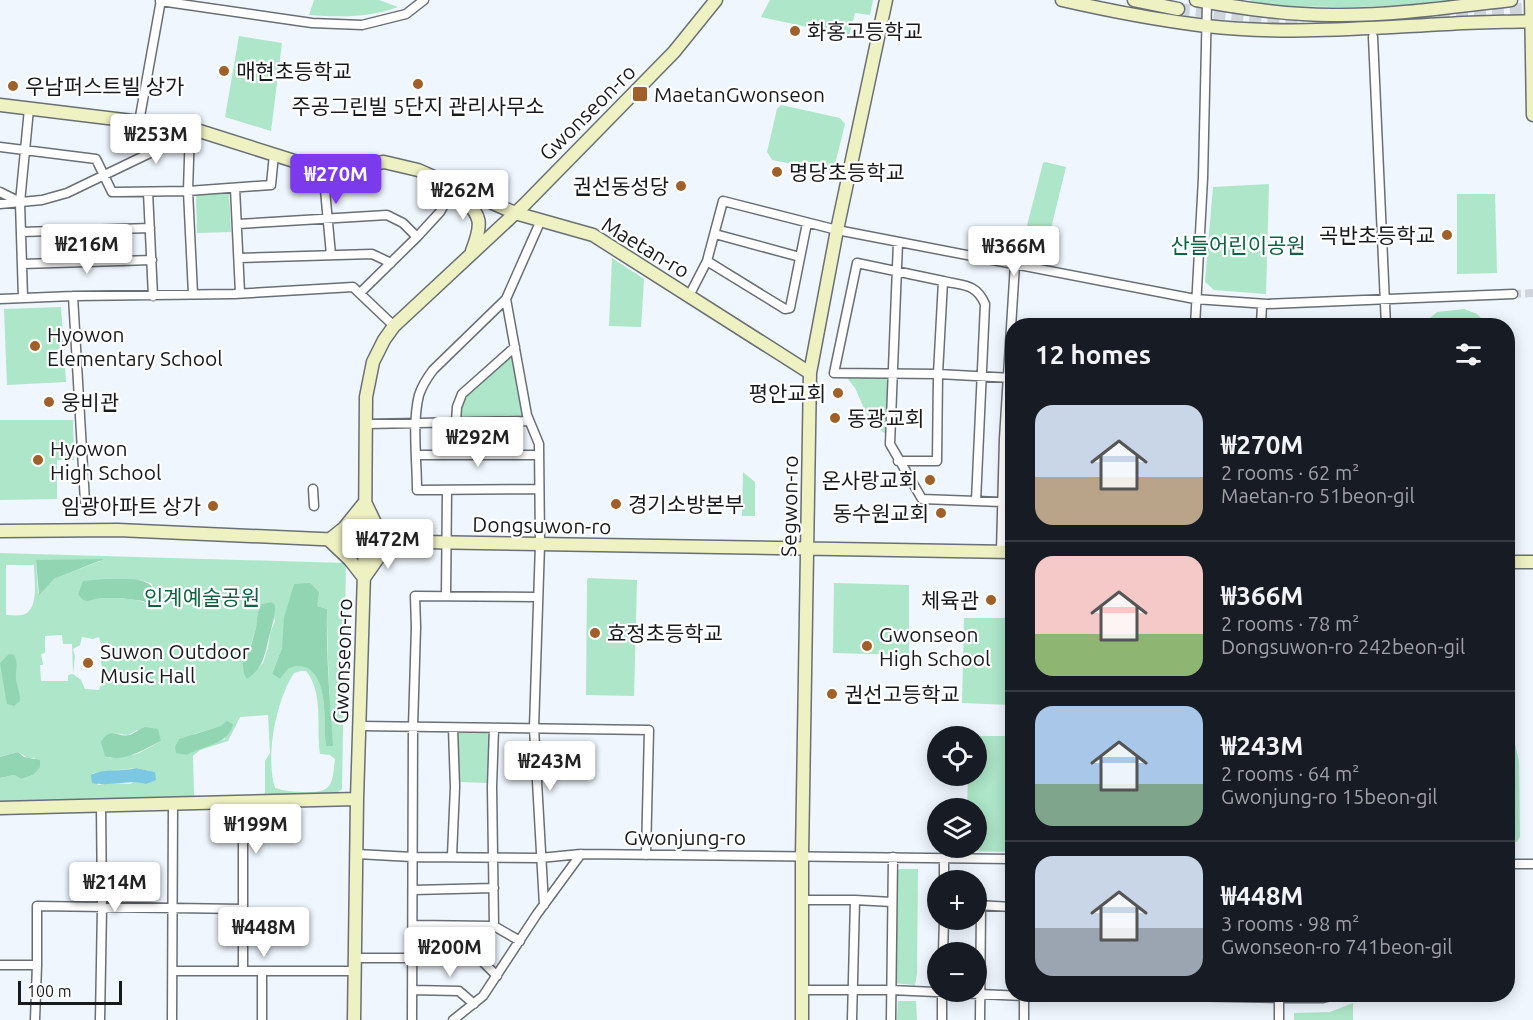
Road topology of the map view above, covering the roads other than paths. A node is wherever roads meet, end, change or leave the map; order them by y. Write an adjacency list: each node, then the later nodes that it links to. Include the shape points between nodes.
1 (424, 0): 8 (street, via 406,14 362,25 312,23)
2 (716, 0): 31 (street, Gwonseon-ro, via 674,52)
3 (885, 0): 37 (street, Segwon-ro)
4 (1062, 0): 12 (street)
5 (1134, 0): 10 (street)
6 (1511, 0): 9 (street, via 1417,11 1333,15 1258,11)
7 (1531, 0): 11 (street)
8 (160, 1): 17 (street)
9 (1201, 1): 12 (street)
10 (1178, 9)
11 (1532, 21): 12 (street, via 1349,30); 16 (street)
12 (1207, 26): 62 (street)
13 (1373, 37): 64 (street)
14 (0, 105): 15 (street, Maetan-ro)
15 (29, 109): 17 (street, Maetan-ro); 20 (street)
16 (1533, 115)
17 (139, 122): 18 (street, Maetan-ro)
18 (190, 128): 21 (street, Maetan-ro); 23 (street, via 175,141); 26 (street)
19 (0, 147): 20 (street)
20 (26, 152): 23 (street, via 96,159); 29 (street)
21 (274, 154): 22 (street, Maetan-ro); 24 (street, via 271,185)
22 (323, 168): 25 (street, Maetan-ro, via 384,162 418,170); 32 (street)
23 (104, 175): 28 (street, via 112,192); 29 (street, via 67,193)
24 (235, 188): 26 (street); 35 (street)
25 (456, 188): 31 (street, Maetan-ro); 40 (street); 42 (street, via 480,223)
26 (188, 191): 28 (street); 55 (street)
27 (0, 192): 29 (street)
28 (148, 192): 36 (street)
29 (20, 202): 30 (street); 38 (street)
30 (0, 204)
31 (515, 213): 33 (street, Maetan-ro); 42 (street, Gwonseon-ro)
32 (327, 219): 35 (street); 40 (street, via 387,215 403,223); 43 (street)
33 (541, 220): 59 (street, Maetan-ro, via 593,236); 61 (street)
34 (807, 223): 37 (street); 39 (street, via 723,201); 44 (street)
35 (238, 224): 45 (street)
36 (150, 228): 38 (street); 46 (street)
37 (837, 230): 41 (street); 72 (street, Segwon-ro)
38 (21, 232): 49 (street)
39 (715, 234): 44 (street); 47 (street)
40 (417, 237): 48 (street)
41 (898, 242): 50 (street); 51 (street)
42 (471, 254): 70 (street, Gwonseon-ro)
43 (331, 255): 45 (street); 48 (street, via 372,254)
44 (800, 257): 47 (street, via 790,308 785,309)
45 (239, 258): 53 (street)
46 (152, 260): 49 (street); 58 (street)
47 (707, 261): 59 (street)
48 (391, 263): 54 (street)
49 (22, 264): 60 (street)
50 (1016, 264): 62 (street); 66 (street)
51 (897, 271): 52 (street); 73 (street); 73 (street, via 857,263 834,373)
52 (943, 281): 74 (street); 75 (street, via 981,293 985,304)
53 (240, 293): 54 (street, via 353,287); 55 (street)
54 (360, 293): 70 (street)
55 (193, 294): 58 (street)
56 (1513, 294): 64 (street)
57 (73, 296): 58 (street); 60 (street); 89 (street)
58 (153, 296)
59 (690, 296): 72 (street, Maetan-ro)
60 (23, 298): 63 (street)
61 (506, 299): 71 (street); 79 (street, via 433,370 419,396)
62 (1196, 299): 65 (street); 67 (street)
63 (0, 300)
64 (1385, 301): 65 (street); 69 (street)
65 (1262, 304): 68 (street)
66 (1013, 318)
67 (1195, 318)
68 (1261, 318)
69 (1386, 318)
70 (394, 327): 80 (street, Gwonseon-ro, via 378,351 370,374)
71 (515, 346): 77 (street); 78 (street, via 462,394)
72 (810, 373): 100 (street, Segwon-ro)
73 (894, 374): 74 (street); 83 (street, via 890,444)
74 (938, 374): 75 (street); 83 (street, via 937,461)
75 (981, 376): 76 (street); 88 (street)
76 (1005, 378)
77 (530, 421): 78 (street); 82 (street)
78 (456, 422): 79 (street)
79 (416, 423): 80 (street); 81 (street)
80 (366, 424): 90 (street, Gwonseon-ro)
81 (417, 454): 82 (street); 87 (street, via 417,490)
82 (539, 455): 86 (street)
83 (898, 461): 88 (street, via 922,499)
84 (1005, 470): 91 (street)
85 (313, 489): 92 (street)
86 (539, 489): 87 (street); 99 (street)
87 (447, 490): 98 (street)
88 (975, 501): 91 (street)
89 (85, 502)
90 (365, 502): 95 (street); 96 (street, Gwonseon-ro); 97 (street, via 377,527)
91 (1002, 502): 94 (street)
92 (314, 506)
93 (0, 531): 95 (street, Dongsuwon-ro, via 118,530)
94 (1005, 532)
95 (329, 540): 96 (street, Dongsuwon-ro); 104 (street)
96 (365, 542): 97 (street, Dongsuwon-ro); 104 (street, Gwonseon-ro)
97 (392, 542): 98 (street, Dongsuwon-ro); 104 (street)
98 (447, 543): 99 (street, Dongsuwon-ro); 105 (street)
99 (540, 544): 100 (street, Dongsuwon-ro); 106 (street)
100 (808, 549): 101 (street, Dongsuwon-ro); 121 (street, Segwon-ro)
101 (1005, 552)
102 (1515, 561): 103 (street)
103 (1533, 562)
104 (364, 578): 107 (street, Gwonseon-ro)
105 (446, 596): 106 (street); 108 (street, via 415,596)
106 (536, 597): 111 (street)
107 (360, 726): 108 (street); 112 (street, Gwonseon-ro)
108 (413, 727): 109 (street); 122 (street)
109 (453, 728): 110 (street); 120 (street)
110 (494, 728): 111 (street); 123 (street)
111 (534, 728): 119 (street, via 649,730); 125 (street)
112 (357, 799): 113 (street); 117 (street, Gwonseon-ro)
113 (243, 802): 114 (street); 142 (street)
114 (173, 804): 115 (street); 141 (street)
115 (101, 806): 116 (street); 139 (street)
116 (0, 808)
117 (357, 854): 122 (street, Gwonjung-ro); 146 (street, Gwonseon-ro)
118 (581, 855): 119 (street, Gwonjung-ro); 125 (street, Gwonjung-ro); 137 (street)
119 (646, 855): 121 (street, Gwonjung-ro)
120 (452, 856): 122 (street, Gwonjung-ro); 123 (street, Gwonjung-ro)
121 (802, 856): 124 (street, Gwonjung-ro); 134 (street, Segwon-ro)
122 (412, 857): 133 (street)
123 (492, 857): 125 (street, Gwonjung-ro); 132 (street)
124 (893, 857): 126 (street, Gwonjung-ro); 136 (street)
125 (540, 858): 137 (street)
126 (927, 858)
127 (944, 858): 128 (street, Gwonjung-ro); 131 (street)
128 (1005, 859)
129 (1515, 864): 130 (street)
130 (1533, 864)
131 (944, 870)
132 (494, 888): 133 (street); 144 (street)
133 (413, 890): 143 (street)
134 (802, 900): 135 (street); 156 (street, Segwon-ro)
135 (855, 900): 136 (street); 157 (street)
136 (892, 902): 158 (street)
137 (544, 905): 145 (street)
138 (987, 905): 140 (street)
139 (102, 907): 141 (street); 149 (street, via 37,906); 168 (street)
140 (1005, 907)
141 (174, 908): 142 (street); 151 (street)
142 (243, 909): 150 (street)
143 (413, 925): 144 (street); 147 (street)
144 (494, 926): 145 (street)
145 (520, 941): 154 (street)
146 (355, 958): 147 (street); 153 (street, Gwonseon-ro)
147 (413, 958): 154 (street, via 479,958); 155 (street)
148 (0, 965): 149 (street)
149 (37, 965): 167 (street)
150 (243, 970): 151 (street); 152 (street)
151 (174, 971): 169 (street)
152 (262, 971): 153 (street); 170 (street)
153 (355, 971): 171 (street, Gwonseon-ro)
154 (497, 976): 166 (street)
155 (412, 990): 166 (street, via 459,991); 172 (street)
156 (802, 990): 157 (street); 174 (street, Segwon-ro)
157 (853, 990): 158 (street); 175 (street)
158 (891, 990): 159 (street); 176 (street)
159 (927, 991)
160 (987, 995): 161 (street)
161 (1005, 995)
162 (942, 1002): 177 (street)
163 (980, 1002): 178 (street)
164 (1025, 1002): 179 (street)
165 (1279, 1002): 180 (street)
166 (474, 1004): 173 (street)
167 (35, 1020)
168 (100, 1020)
169 (172, 1020)
170 (262, 1020)
171 (354, 1020)
172 (412, 1020)
173 (453, 1020)
174 (802, 1020)
175 (852, 1020)
176 (891, 1020)
177 (942, 1020)
178 (980, 1020)
179 (1024, 1020)
180 (1279, 1020)

